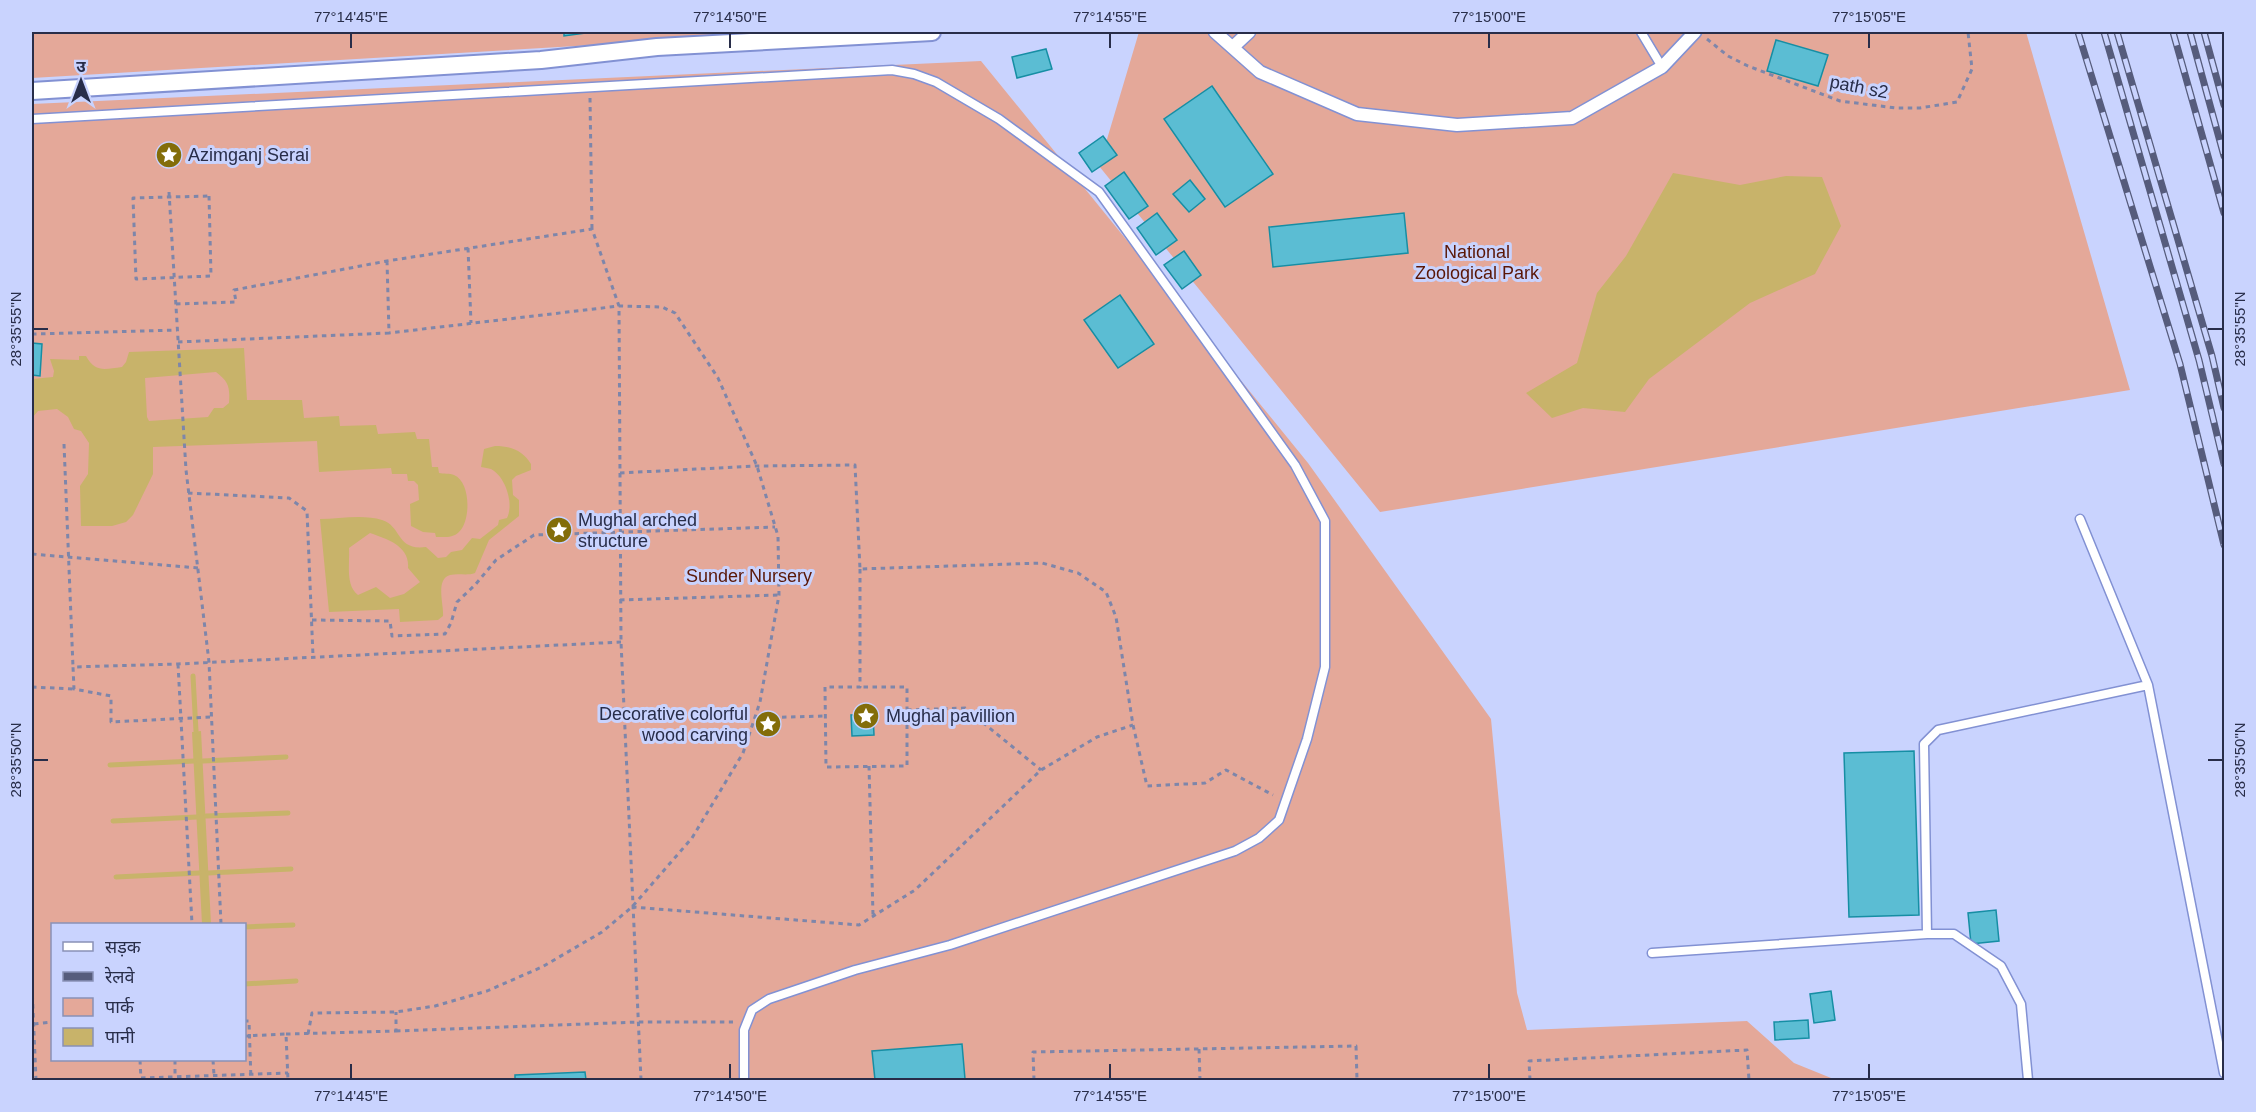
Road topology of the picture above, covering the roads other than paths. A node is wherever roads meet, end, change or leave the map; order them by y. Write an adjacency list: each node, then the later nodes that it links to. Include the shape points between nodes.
1 (932, 32): 8 (street, via 657,47 542,60)
2 (1215, 32): 6 (street)
3 (1249, 32): 6 (street)
4 (1641, 32): 7 (lane)
5 (1701, 35): 7 (street)
6 (1233, 47): 7 (street, via 1260,72 1357,114 1458,125 1572,118)
7 (1662, 67)
8 (32, 91)
9 (32, 119): 15 (lane, via 892,70 936,82 999,119 1099,192 1295,465 1325,521 1325,667 1307,739 1279,820 1235,851 950,945 855,970 769,999 752,1010 744,1030)
10 (2080, 519): 11 (lane)
11 (2148, 685): 12 (lane, via 1938,730 1931,735 1924,744); 14 (lane)
12 (1927, 934): 13 (lane); 16 (lane, via 1954,934 2001,966 2021,1004)
13 (1652, 953)
14 (2224, 1073)
15 (744, 1080)
16 (2028, 1080)

